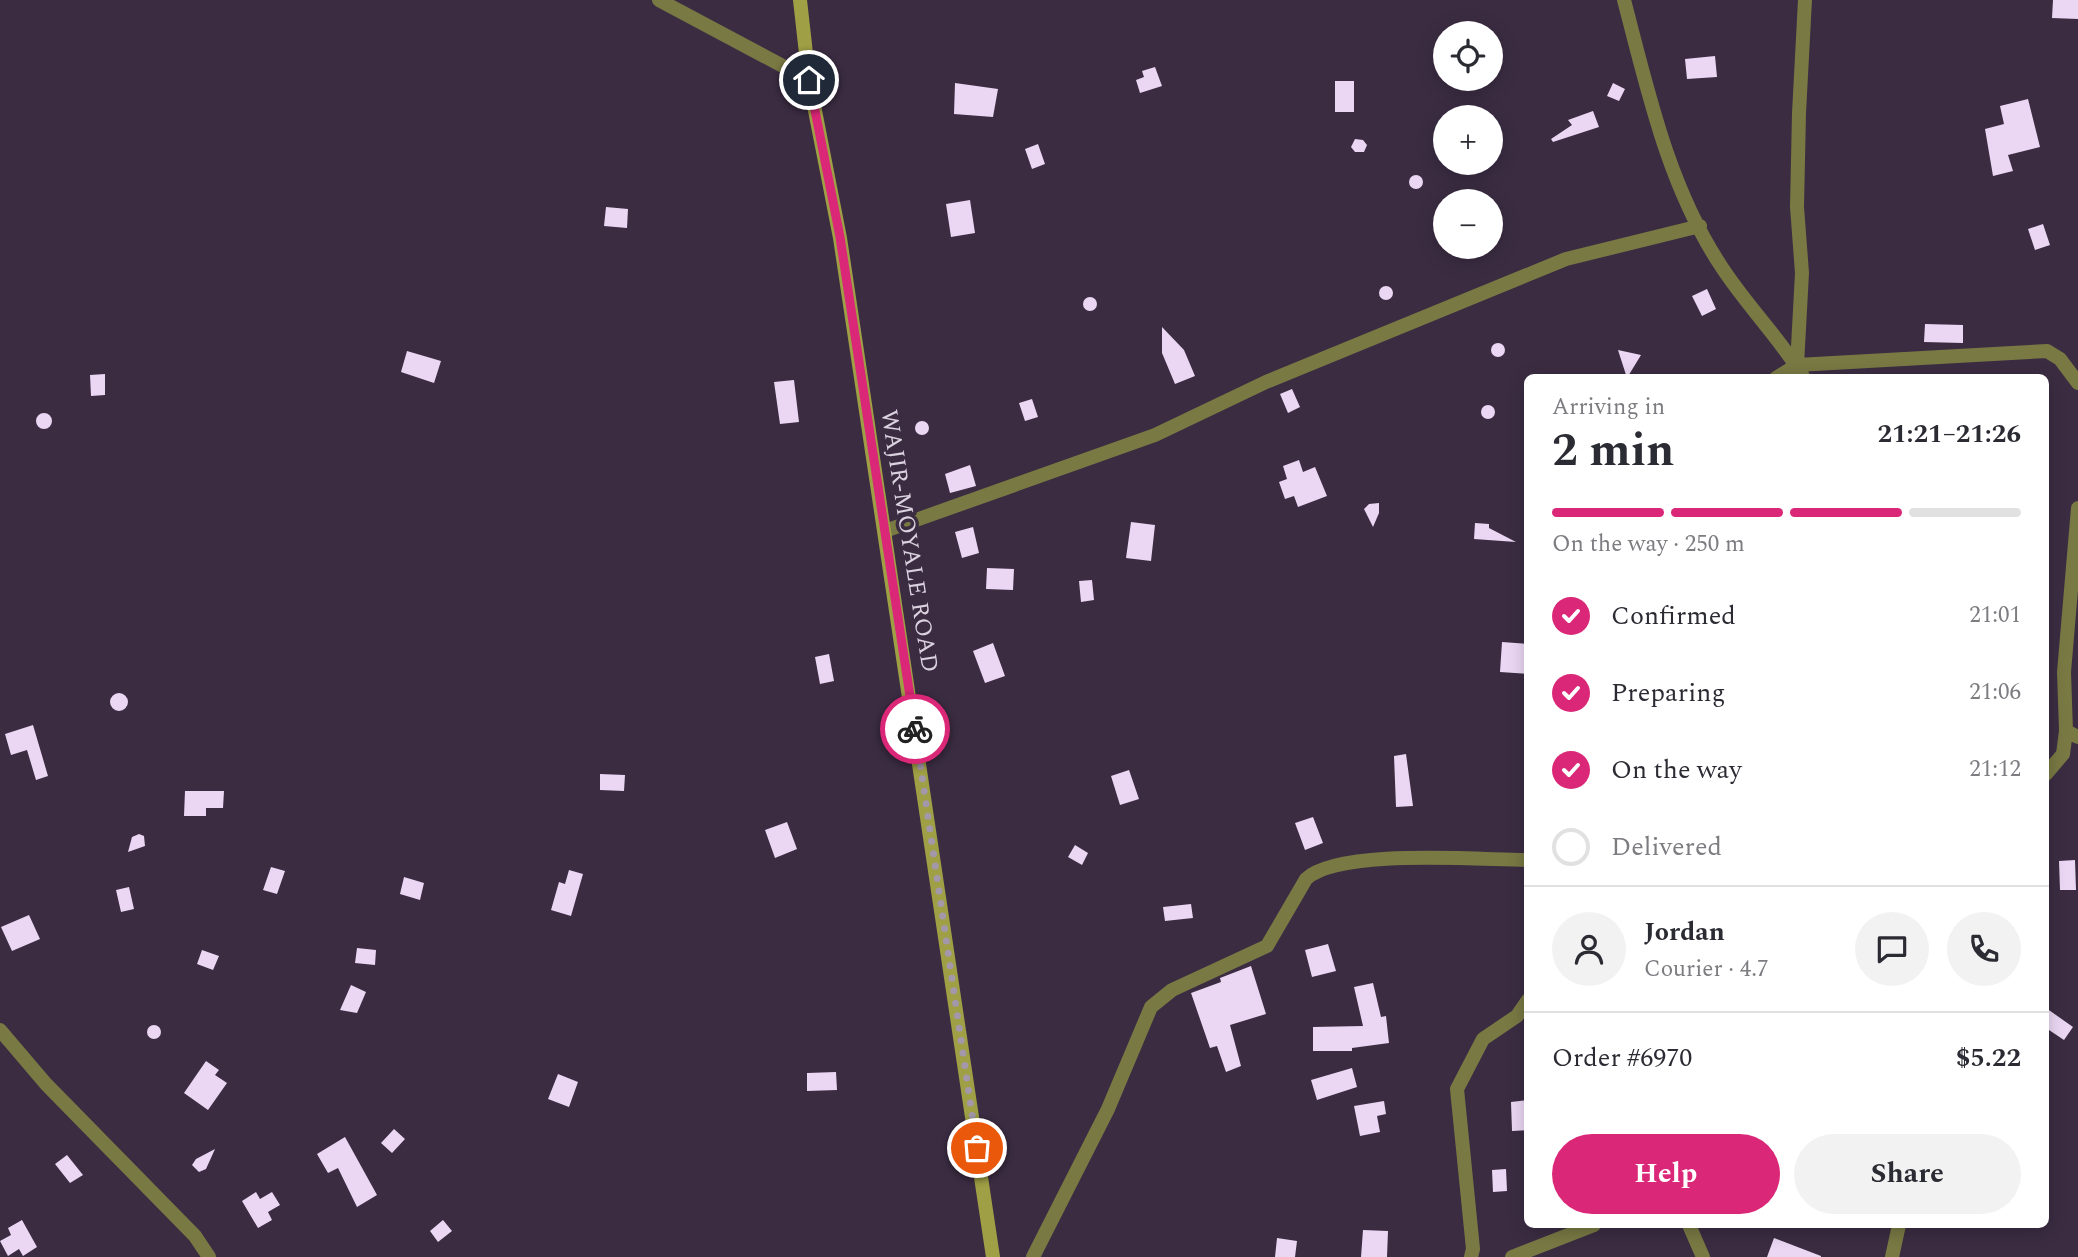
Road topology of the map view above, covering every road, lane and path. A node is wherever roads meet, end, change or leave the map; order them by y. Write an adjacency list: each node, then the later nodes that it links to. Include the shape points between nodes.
1 (659, 0): 5 (street)
2 (800, 0): 5 (main road, WAJIR-MOYALE ROAD)
3 (1624, 0): 6 (street, via 1661,142)
4 (1805, 0): 7 (street, via 1797,207 1802,273)
5 (809, 80): 10 (main road, WAJIR-MOYALE ROAD, via 840,237)
6 (1700, 226): 7 (street, via 1721,267); 10 (street, via 1566,259 1266,382 1155,435)
7 (1800, 372): 8 (street, via 2047,351 2060,359)
8 (2078, 383)
9 (2078, 508): 11 (street, via 2064,672)
10 (886, 531): 20 (main road, WAJIR-MOYALE ROAD)
11 (2072, 734): 12 (street)
12 (2049, 770)
13 (1524, 860): 21 (street, via 1387,859 1314,872 1267,946 1172,990 1151,1007 1108,1110)
14 (1524, 1006): 22 (street, via 1517,1016 1483,1039 1457,1089)
15 (0, 1030): 19 (street, via 195,1236)
16 (1586, 1228): 23 (street)
17 (1690, 1228): 24 (street)
18 (1900, 1229): 25 (street)
19 (209, 1257)
20 (993, 1257)
21 (1033, 1257)
22 (1471, 1257)
23 (1512, 1257)
24 (1703, 1257)
25 (1892, 1257)

